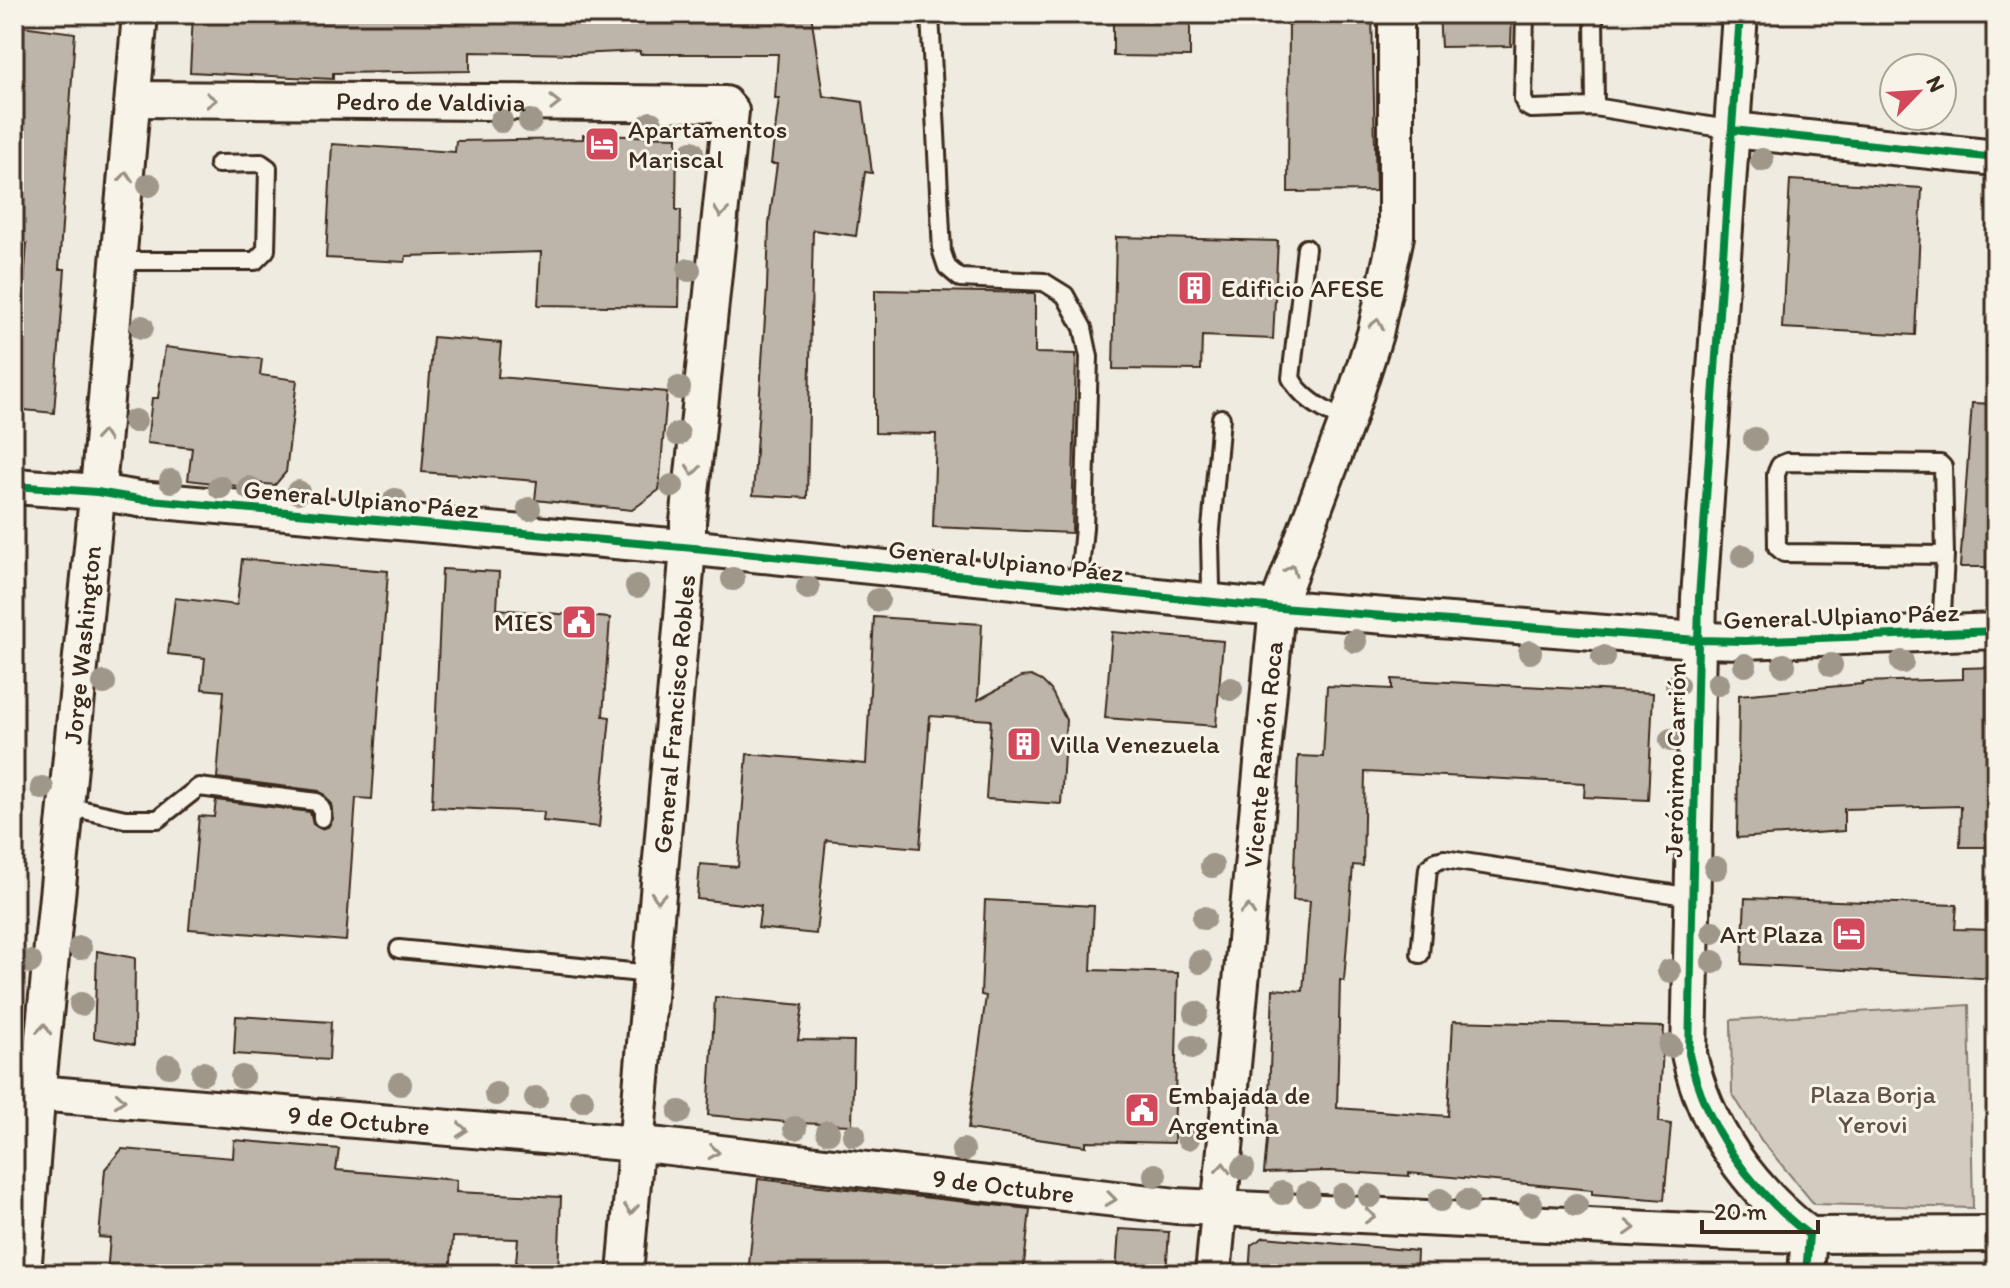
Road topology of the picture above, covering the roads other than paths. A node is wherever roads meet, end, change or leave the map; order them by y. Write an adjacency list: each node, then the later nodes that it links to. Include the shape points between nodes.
1 (140, 14): 7 (street, Jorge Washington)
2 (930, 14): 21 (lane, via 947,267 960,278 1044,282 1065,295 1083,328 1089,357)
3 (1396, 14): 16 (street, Vicente Ramón Roca, one-way to 3, via 1375,334 1396,236)
4 (1525, 14): 9 (lane, via 1526,106)
5 (1594, 14): 9 (lane)
6 (1740, 14): 10 (street, Jerónimo Carrión)
7 (133, 99): 8 (street, Pedro de Valdivia, one-way to 8); 14 (street, Jorge Washington, one-way to 7)
8 (729, 107): 19 (street, General Francisco Robles, one-way to 19)
9 (1595, 107): 10 (lane)
10 (1733, 130): 11 (street); 26 (street, Jerónimo Carrión)
11 (1996, 158)
12 (218, 164): 14 (lane, via 261,163 268,168 266,250 255,261)
13 (1306, 248): 16 (lane, via 1291,378 1297,390)
14 (118, 261): 18 (street, Jorge Washington, one-way to 14)
15 (1221, 418): 22 (lane)
16 (1347, 421): 23 (street, Vicente Ramón Roca, one-way to 16)
17 (14, 486): 18 (street, General Ulpiano Páez)
18 (97, 492): 19 (street, General Ulpiano Páez); 27 (street, Jorge Washington)
19 (688, 548): 21 (street, General Ulpiano Páez); 32 (street, General Francisco Robles, one-way to 32)
20 (1945, 555): 20 (lane, via 1945,471 1940,464 1780,465 1777,547 1784,553); 25 (lane)
21 (1078, 590): 22 (street, General Ulpiano Páez)
22 (1208, 602): 23 (street, General Ulpiano Páez)
23 (1277, 607): 26 (street, General Ulpiano Páez); 35 (street, Vicente Ramón Roca, one-way to 23)
24 (1996, 631): 25 (street, General Ulpiano Páez)
25 (1941, 633): 26 (street, General Ulpiano Páez)
26 (1697, 640): 29 (street, Jerónimo Carrión)
27 (66, 806): 28 (lane, via 125,819 158,819 199,787 317,802); 33 (street, Jorge Washington, one-way to 27)
28 (322, 818)
29 (1692, 897): 31 (lane, via 1444,859 1428,868); 37 (street, Jerónimo Carrión, via 1689,1054 1695,1083 1716,1130 1746,1173)
30 (399, 949): 32 (lane)
31 (1420, 954)
32 (651, 974): 34 (street, General Francisco Robles)
33 (26, 1092): 34 (street, 9 de Octubre, one-way to 34); 38 (street, Jorge Washington)
34 (636, 1144): 35 (street, 9 de Octubre, one-way to 35); 39 (street, General Francisco Robles, one-way to 39)
35 (1220, 1210): 37 (street, 9 de Octubre, one-way to 37); 40 (street, Vicente Ramón Roca)
36 (1996, 1234): 37 (street, 9 de Octubre)
37 (1809, 1235): 41 (street)
38 (23, 1274)
39 (625, 1274)
40 (1213, 1274)
41 (1806, 1274)

